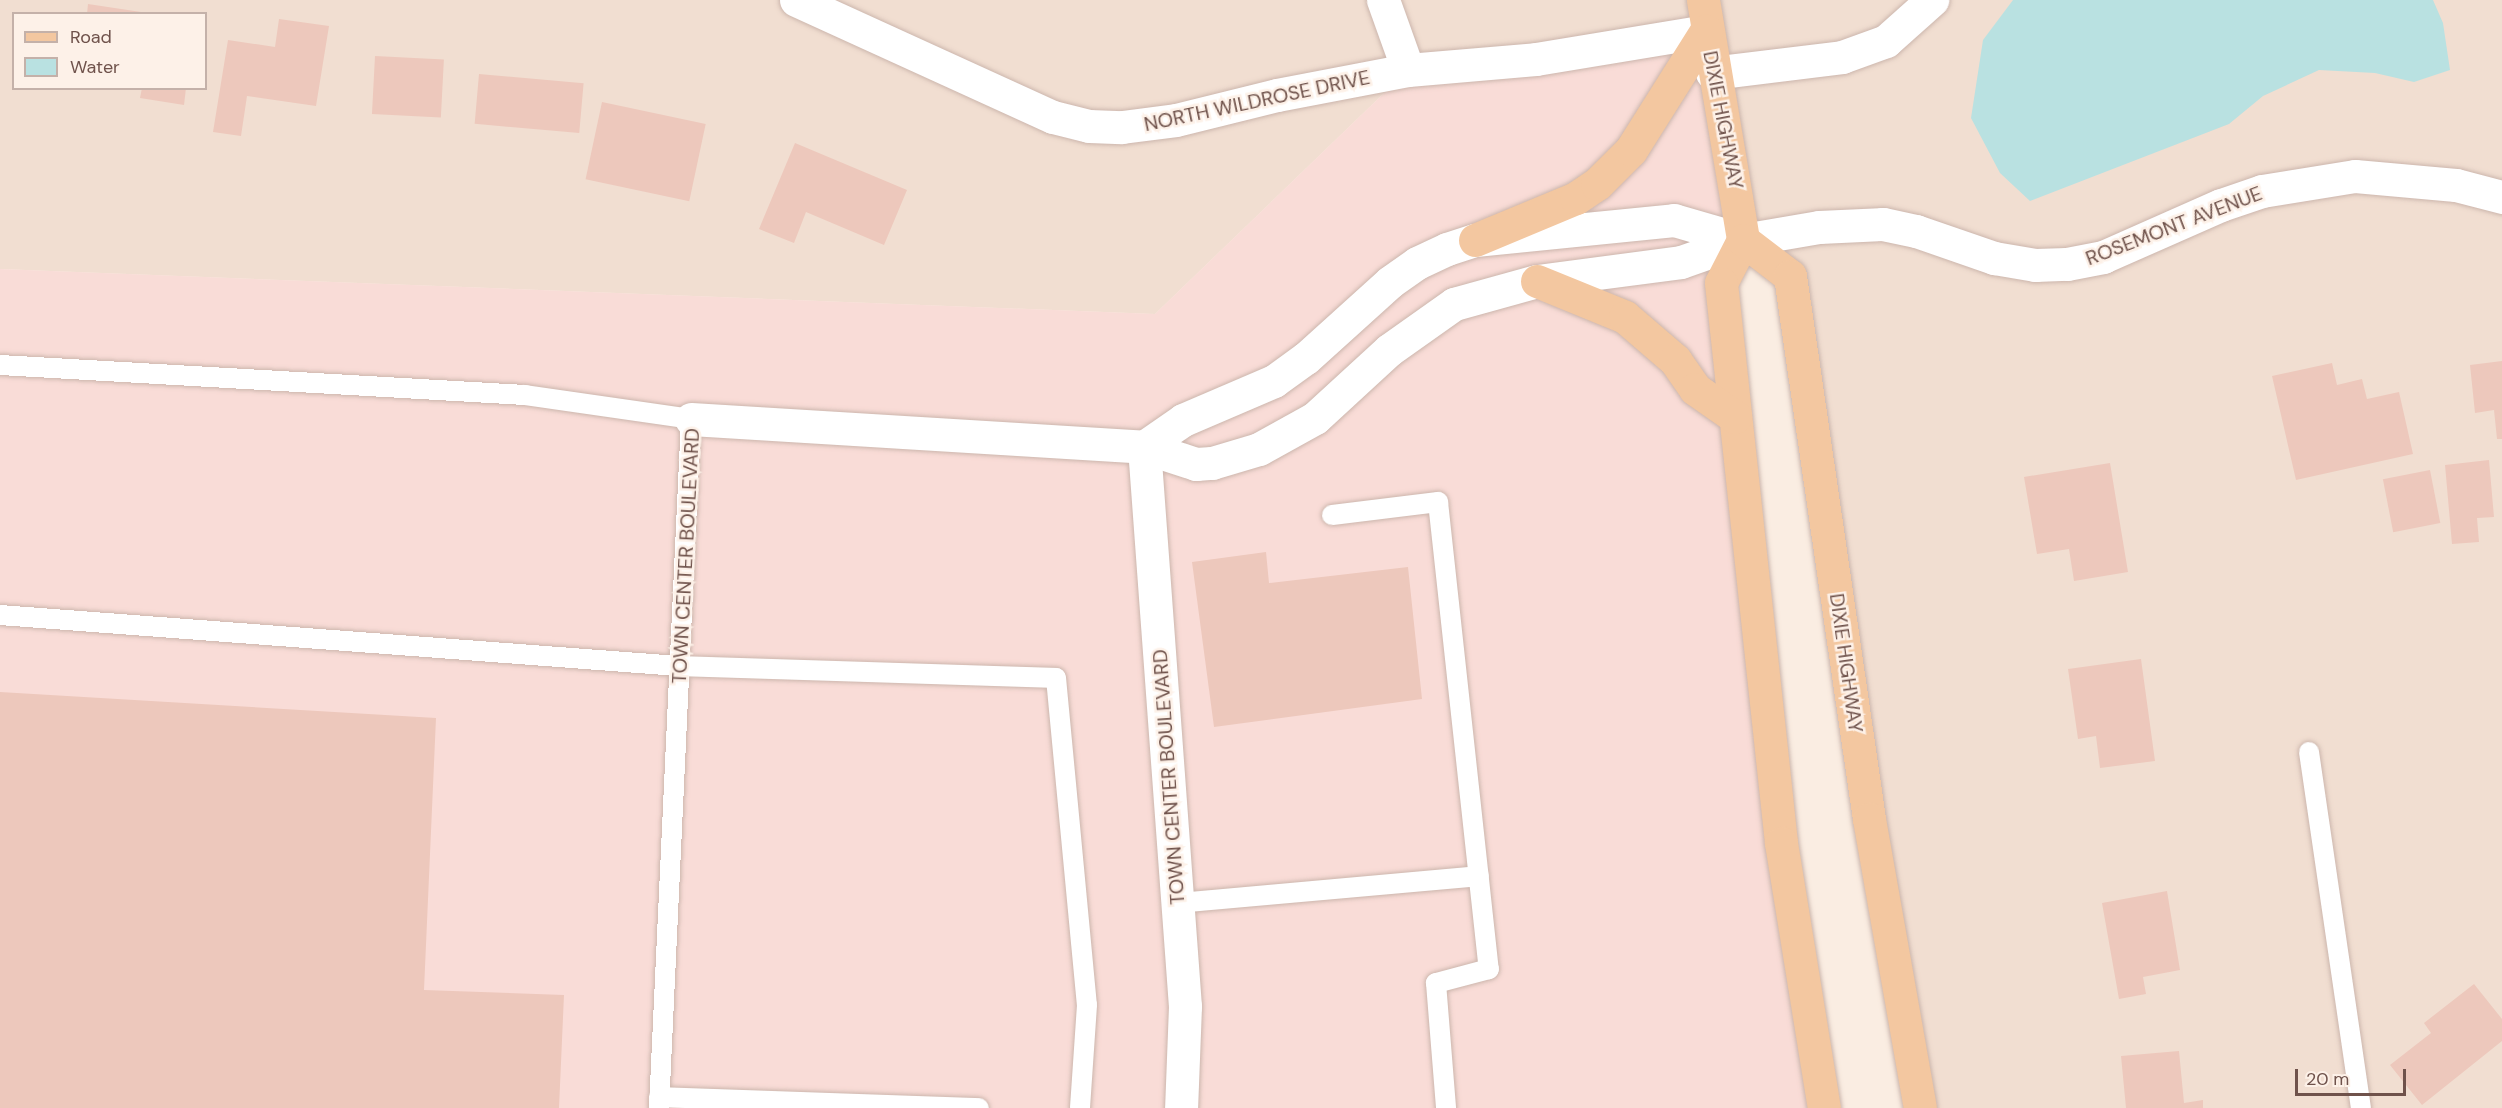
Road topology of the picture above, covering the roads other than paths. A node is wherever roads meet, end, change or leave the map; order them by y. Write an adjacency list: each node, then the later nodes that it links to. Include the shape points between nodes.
1 (796, 0): 5 (street, NORTH WILDROSE DRIVE, via 1012,100 1089,126 1122,127 1176,120 1277,95)
2 (1383, 0): 5 (street)
3 (1932, 0): 6 (street, via 1886,41 1842,57)
4 (1704, 16): 5 (street, NORTH WILDROSE DRIVE, via 1536,59); 6 (main road, DIXIE HIGHWAY); 8 (main road, via 1631,150 1597,184 1576,198)
5 (1408, 70)
6 (1712, 73): 9 (main road, DIXIE HIGHWAY, via 1736,185)
7 (2502, 197): 9 (street, ROSEMONT AVENUE, via 2457,185 2355,176 2307,181 2221,205 2103,257 2067,264 2035,265 1994,258 1883,224 1819,227)
8 (1475, 240): 9 (street, via 1674,220); 14 (street, via 1417,263 1399,275 1274,381 1184,420)
9 (1743, 240): 10 (street, TOWN CENTER BOULEVARD, via 1681,262); 12 (main road, via 1721,283); 28 (main road, DIXIE HIGHWAY, via 1790,276 1869,819)
10 (1537, 281): 12 (main road, via 1625,317 1676,360 1695,389); 14 (street, TOWN CENTER BOULEVARD, via 1482,294 1427,320 1315,418 1238,458 1196,464)
11 (0, 365): 13 (lane, via 525,395)
12 (1735, 417): 27 (main road, via 1781,843)
13 (691, 418): 14 (street, TOWN CENTER BOULEVARD); 17 (lane, TOWN CENTER BOULEVARD)
14 (1144, 447): 20 (street, TOWN CENTER BOULEVARD)
15 (1332, 515): 19 (lane, via 1438,502)
16 (0, 615): 17 (lane)
17 (679, 666): 21 (lane, TOWN CENTER BOULEVARD); 23 (lane, via 1056,678 1087,1005)
18 (2309, 752): 29 (lane)
19 (1479, 876): 20 (lane); 26 (lane, via 1489,969 1436,983)
20 (1178, 903): 24 (street, TOWN CENTER BOULEVARD, via 1185,1006)
21 (659, 1102): 22 (lane)
22 (979, 1108)
23 (1080, 1108)
24 (1181, 1108)
25 (1441, 1108): 26 (lane)
26 (1446, 1108)
27 (1824, 1108)
28 (1920, 1108)
29 (2361, 1108)

